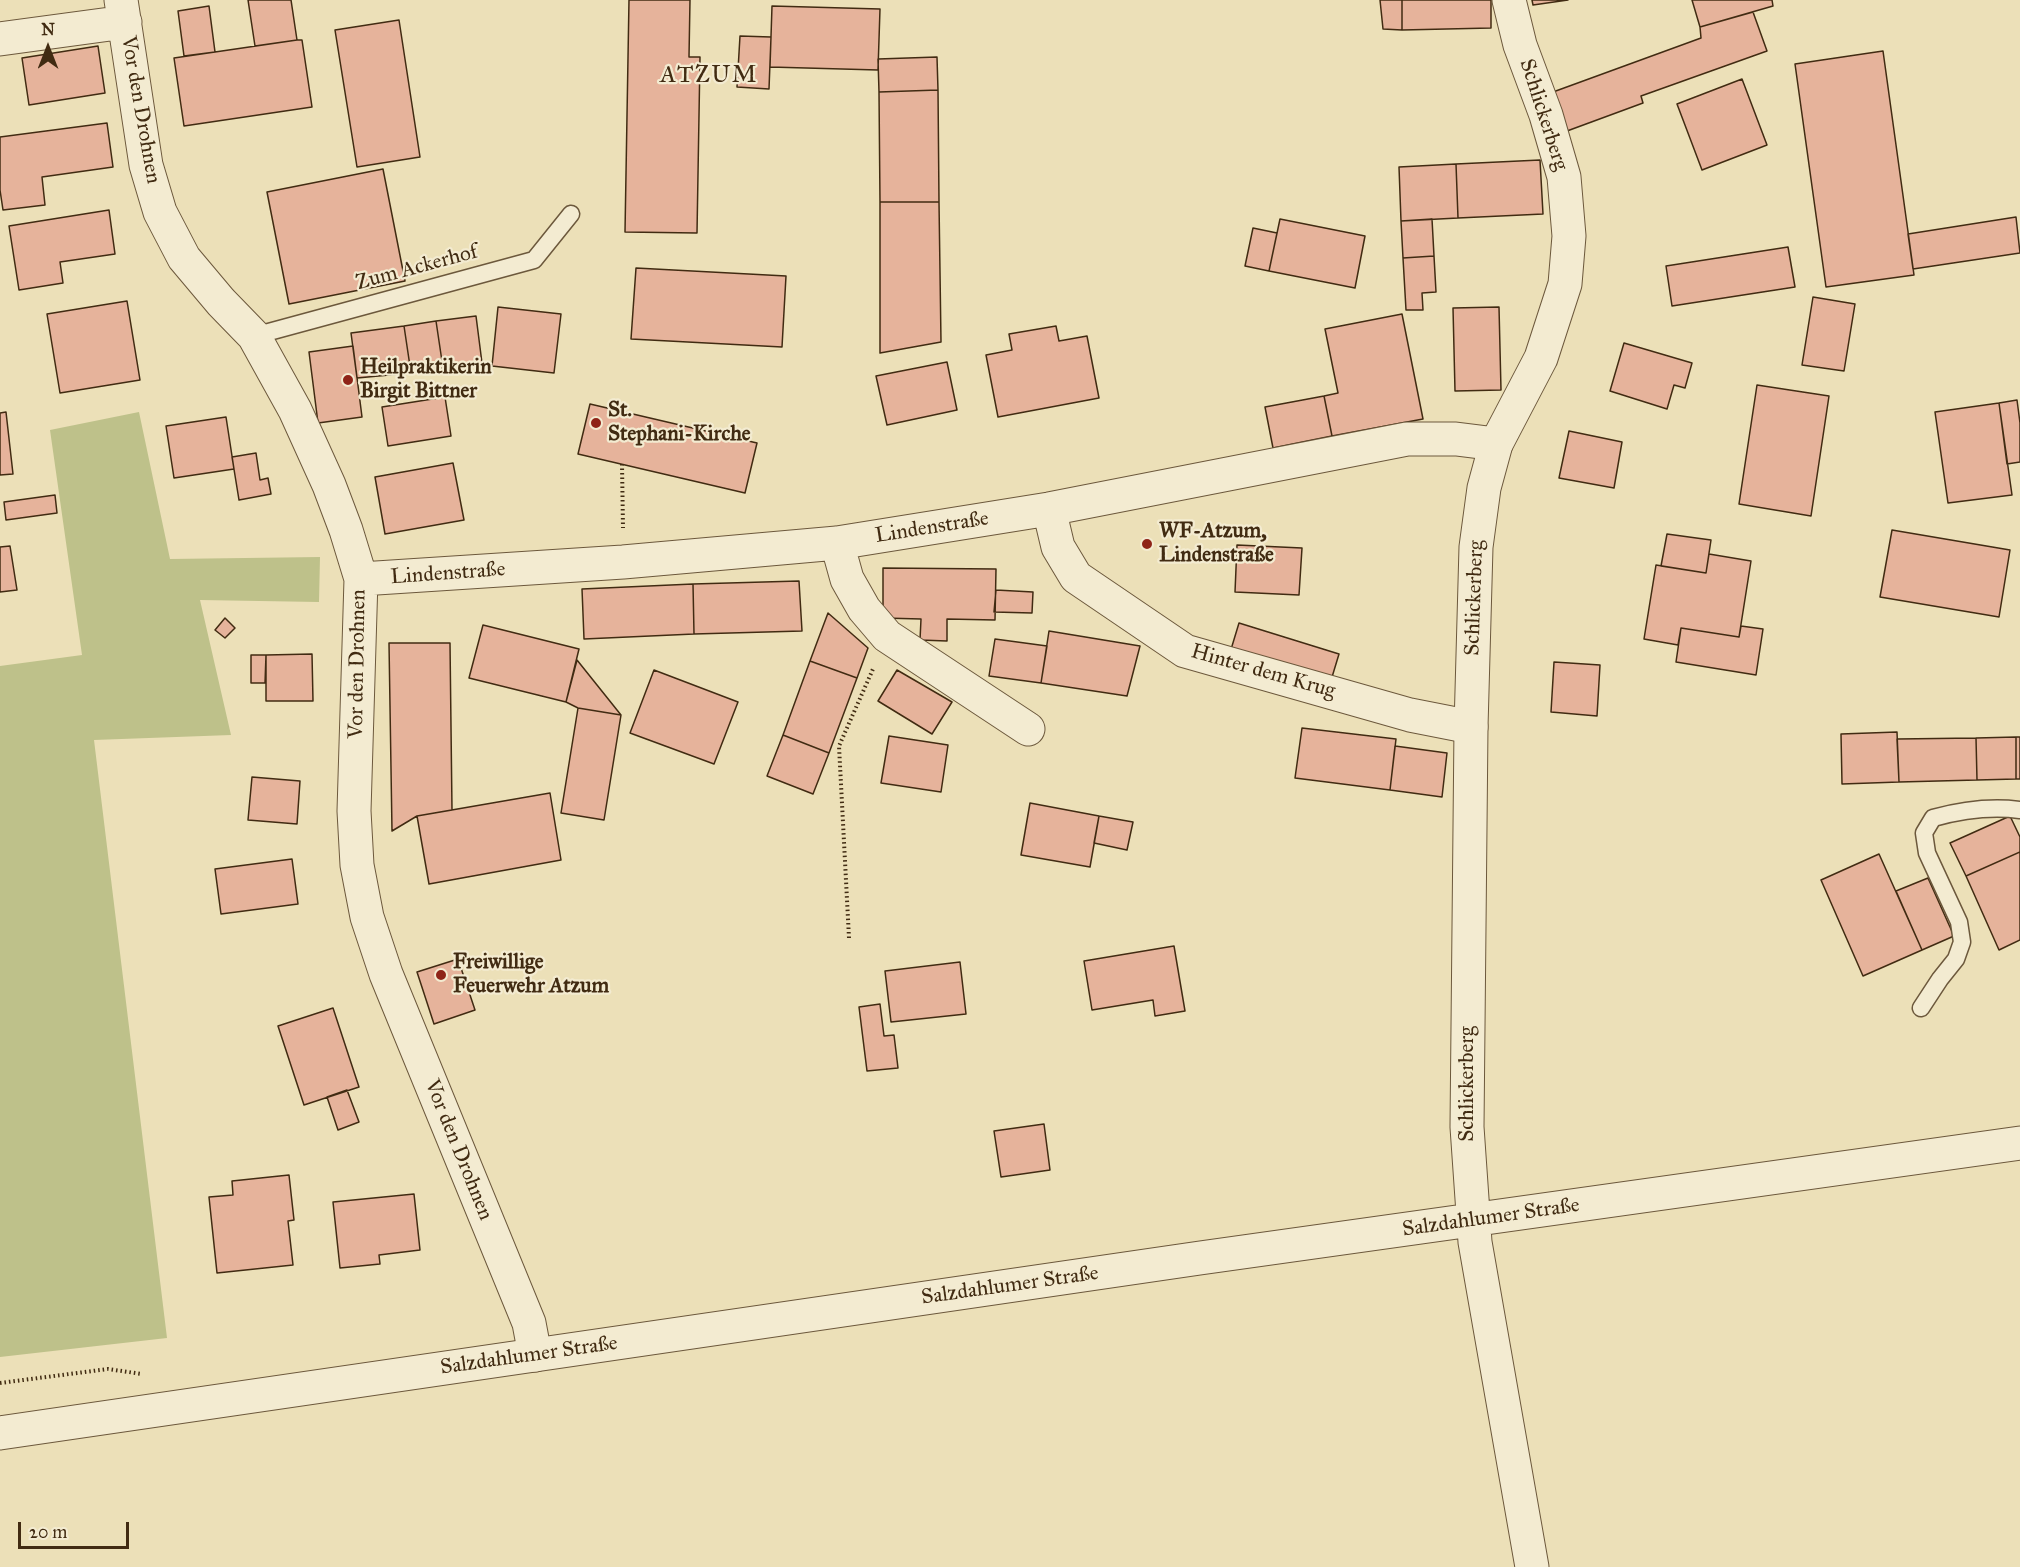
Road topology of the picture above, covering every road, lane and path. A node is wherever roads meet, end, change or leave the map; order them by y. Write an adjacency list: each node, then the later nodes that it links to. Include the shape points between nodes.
1 (1509, 0): 6 (street, Schlickerberg, via 1564,177 1569,236 1565,284 1541,358)
2 (123, 11): 3 (street); 5 (street, Vor den Drohnen, via 146,165 160,212 184,258)
3 (0, 39)
4 (571, 214): 5 (lane, Zum Ackerhof, via 534,260)
5 (254, 336): 11 (street, Vor den Drohnen, via 295,410 346,531)
6 (1496, 444): 8 (street, Lindenstraße, via 1407,439); 13 (street, Schlickerberg, via 1484,488 1476,547)
7 (622, 464): 10 (path)
8 (1049, 509): 9 (street, Lindenstraße); 13 (street, Hinter dem Krug, via 1058,547 1076,577 1185,651 1410,715)
9 (837, 543): 10 (street, Lindenstraße); 12 (street, via 847,579 864,609)
10 (623, 562): 11 (street, Lindenstraße)
11 (361, 579): 20 (street, Vor den Drohnen, via 354,811 357,865 367,917 386,974 529,1323)
12 (887, 636): 14 (street); 16 (path, via 839,747)
13 (1471, 727): 19 (street, Schlickerberg, via 1467,1126)
14 (1028, 729)
15 (2020, 810): 17 (lane, via 1965,809 1933,818 1924,833 1927,853 1959,922 1962,942 1956,959)
16 (849, 938)
17 (1921, 1008)
18 (2020, 1143): 19 (street, Salzdahlumer Straße)
19 (1473, 1221): 20 (street, Salzdahlumer Straße); 22 (street, Schlickerberg)
20 (535, 1355): 21 (street, Salzdahlumer Straße)
21 (0, 1433)
22 (1532, 1567)

